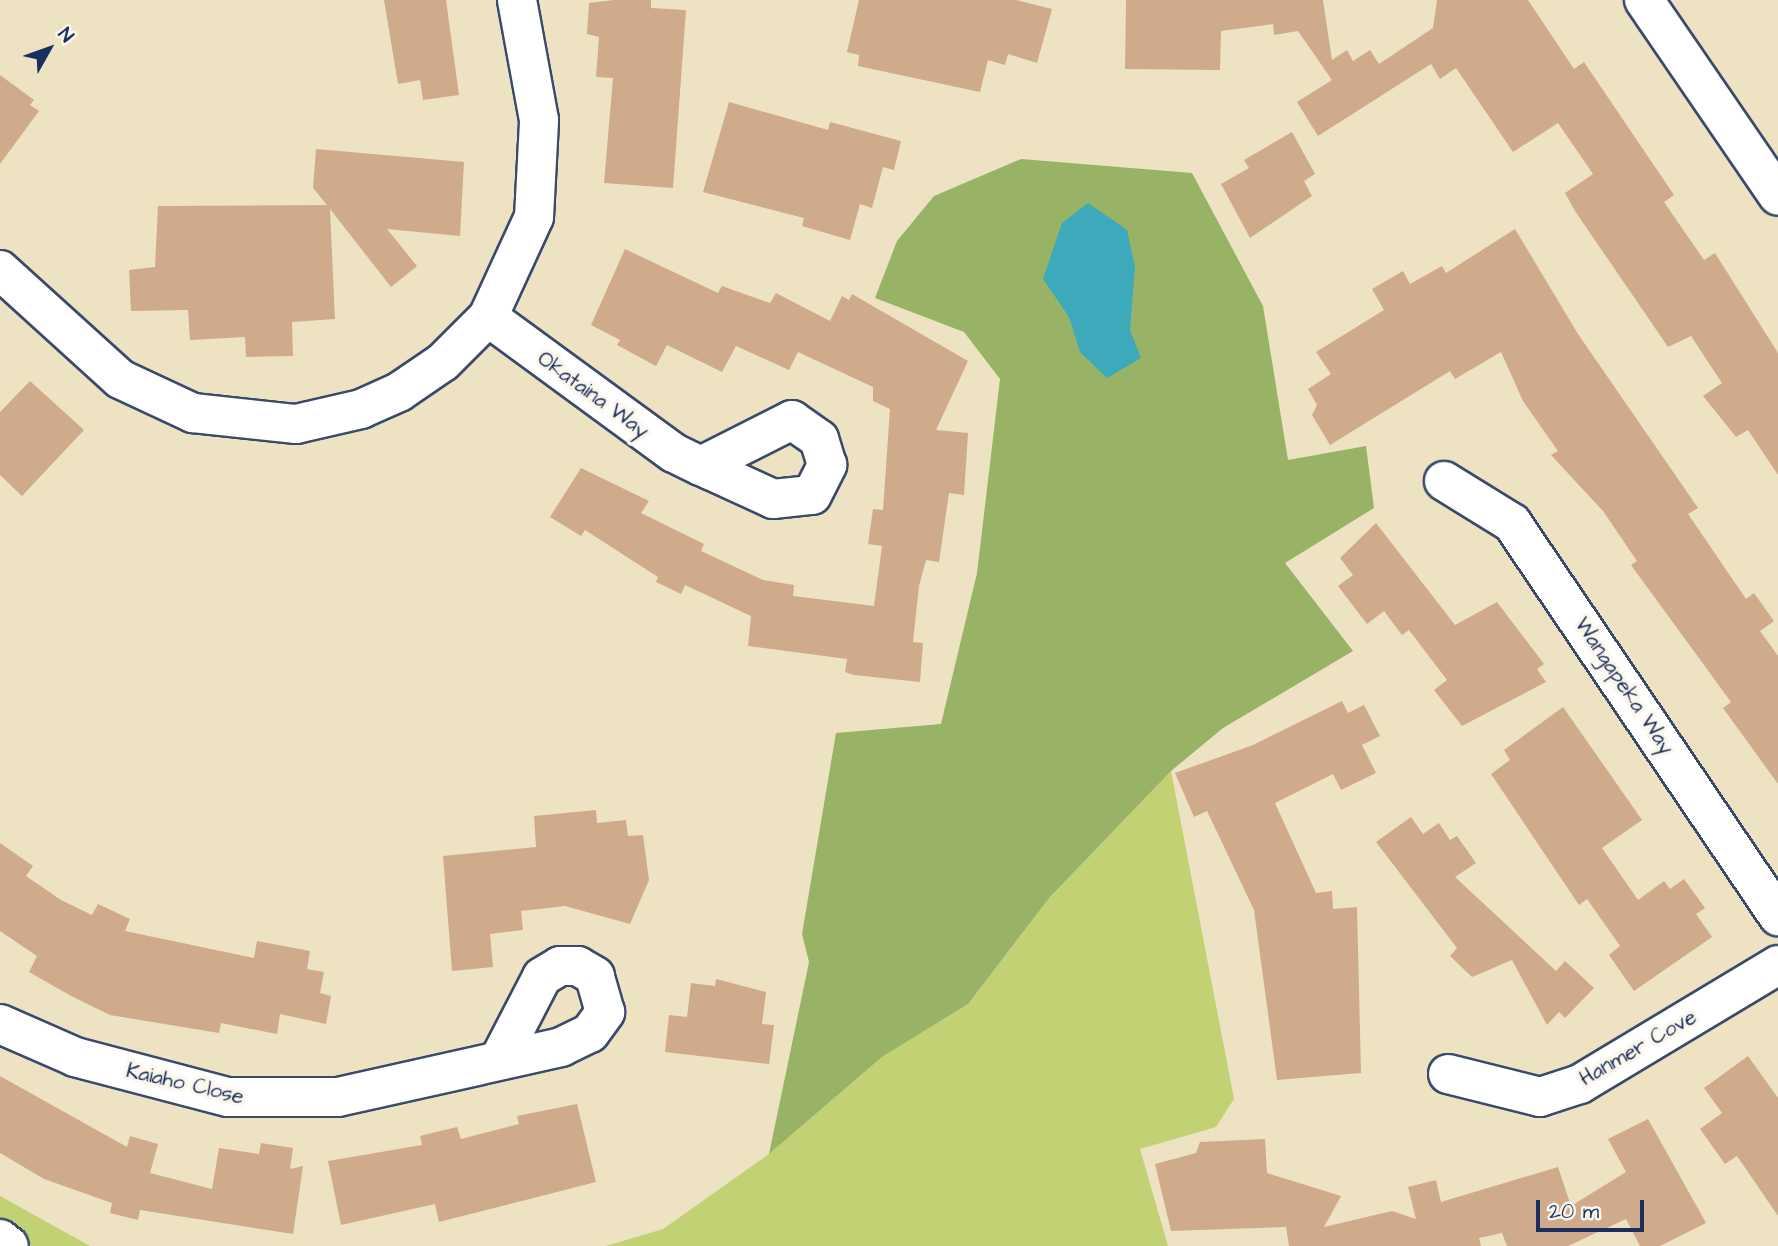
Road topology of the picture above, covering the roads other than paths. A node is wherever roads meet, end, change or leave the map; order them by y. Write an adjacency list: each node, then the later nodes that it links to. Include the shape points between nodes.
1 (517, 0): 5 (street, via 539,120 541,174 524,245)
2 (1644, 0): 3 (street)
3 (1778, 196)
4 (0, 270): 5 (street, via 120,379 193,413 259,425 324,420 400,392 443,362)
5 (488, 317): 6 (street, Okataina Way, via 613,413)
6 (701, 466)
7 (1444, 481): 8 (street, Wangapeka Way, via 1511,523)
8 (1778, 916)
9 (1778, 965): 12 (street, Hanmer Cove, via 1580,1084 1540,1097)
10 (0, 1024): 11 (street, Kaiaho Close, via 75,1057 228,1097 266,1101 372,1092)
11 (499, 1060)
12 (1448, 1074)
13 (0, 1239): 14 (street)
14 (9, 1246)

